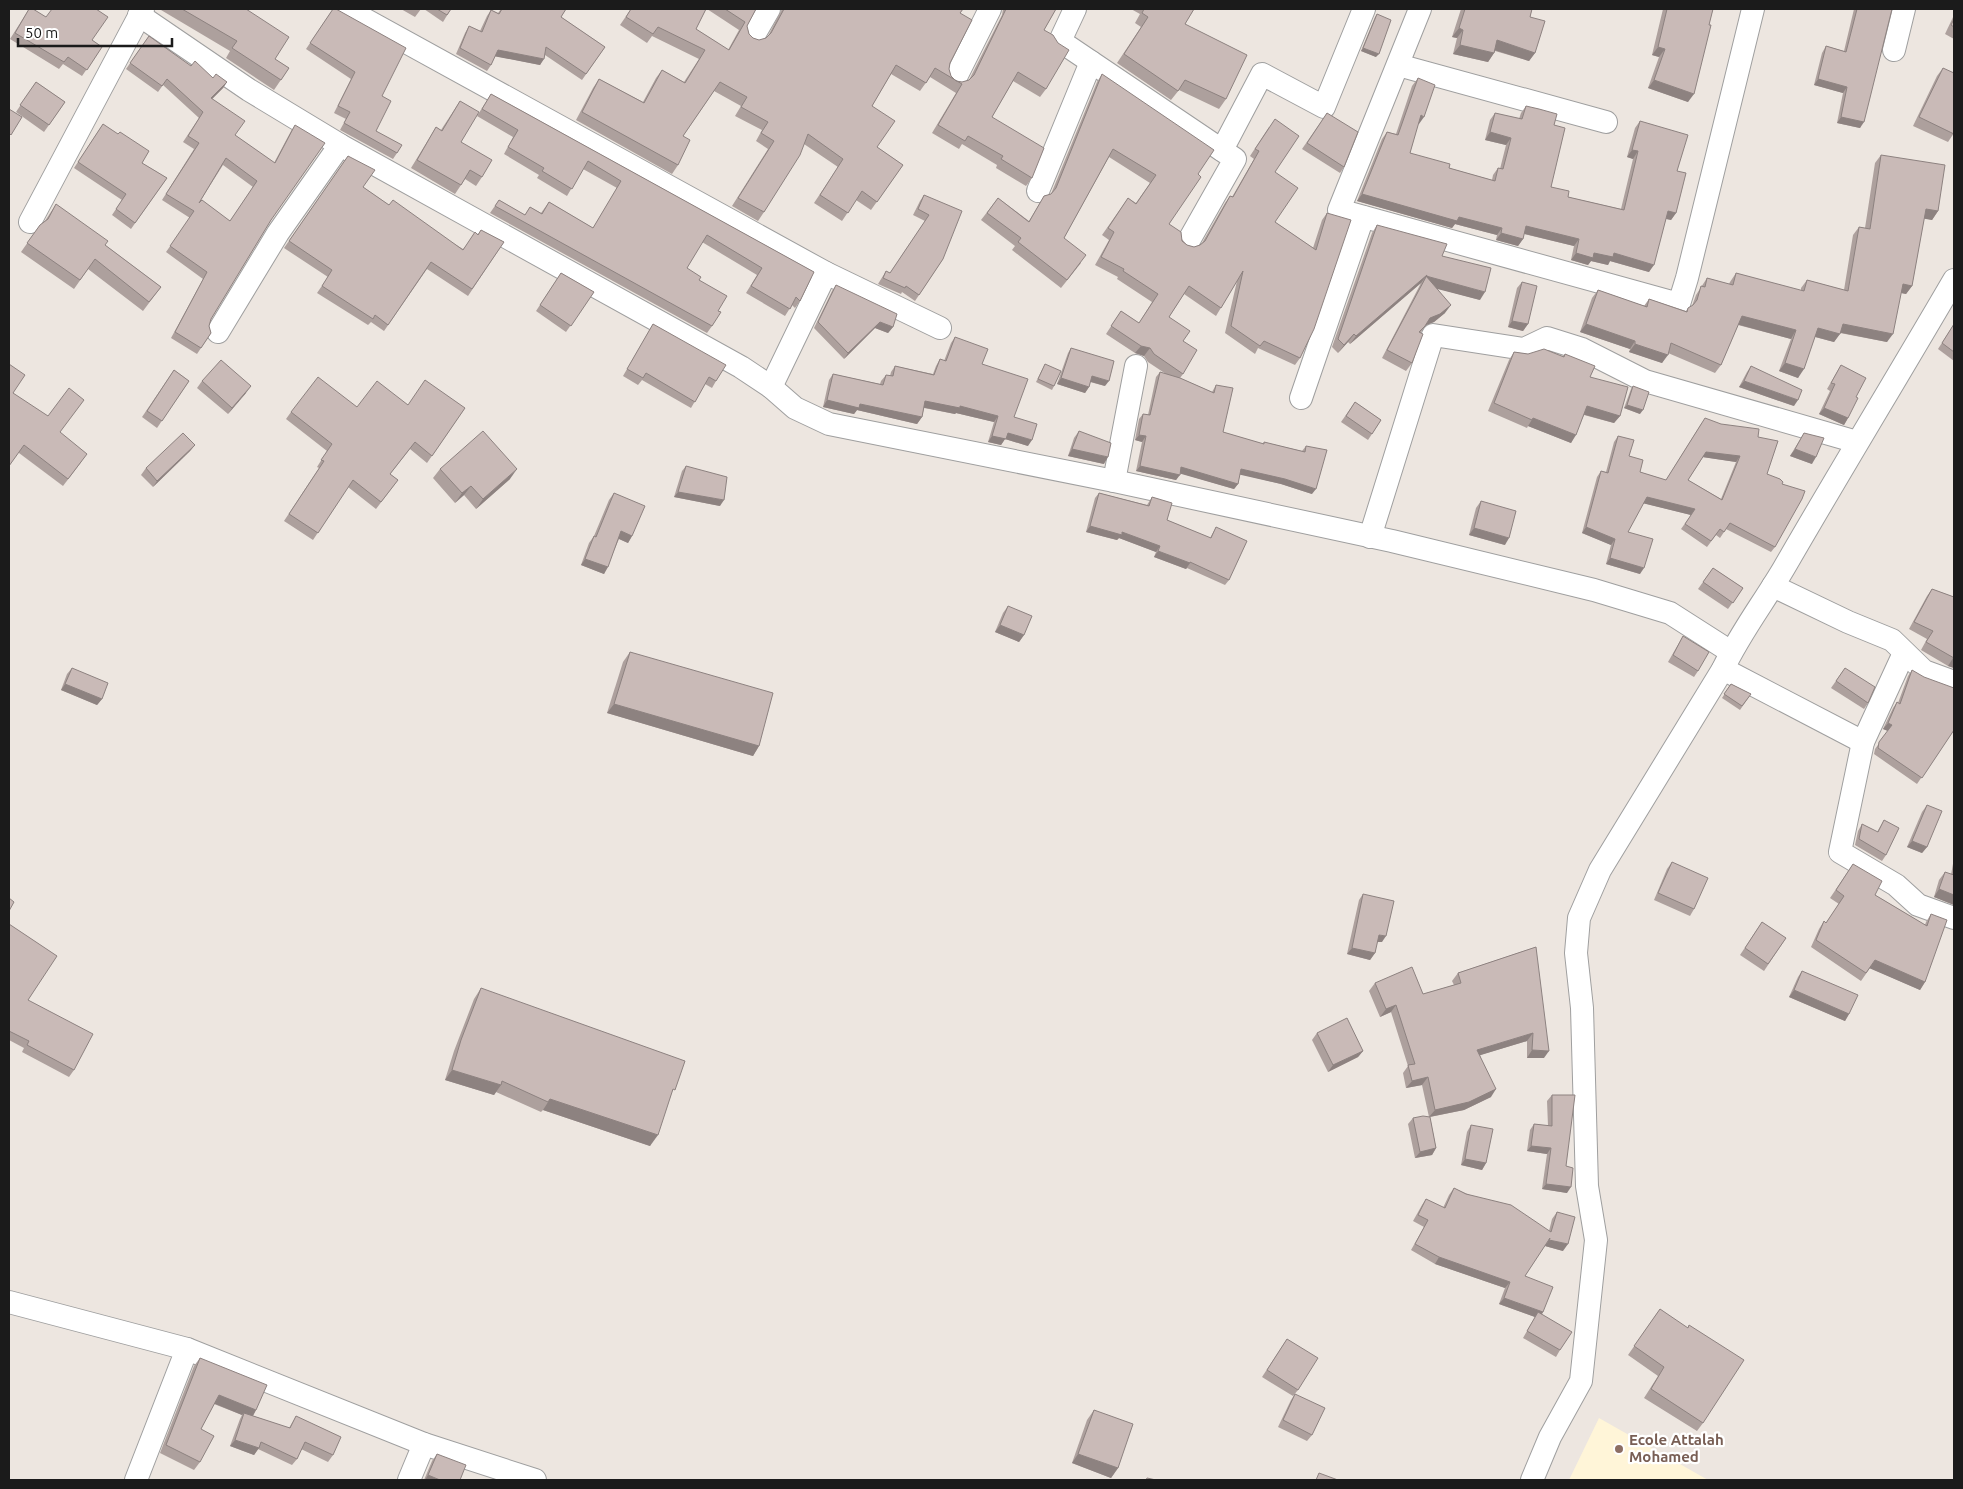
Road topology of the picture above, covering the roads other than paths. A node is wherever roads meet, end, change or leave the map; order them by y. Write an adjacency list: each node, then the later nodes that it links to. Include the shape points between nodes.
1 (346, 9): 22 (street)
2 (769, 9): 10 (street)
3 (990, 9): 14 (street)
4 (1364, 9): 17 (street, via 1324,107 1262,74)
5 (1420, 9): 13 (street)
6 (1753, 9): 19 (street, via 1678,304)
7 (1904, 9): 11 (street)
8 (141, 12): 16 (street, via 249,90); 20 (street)
9 (1067, 12): 12 (street, via 1060,41)
10 (754, 35)
11 (1894, 50)
12 (1091, 62): 17 (street); 18 (street)
13 (1398, 65): 15 (street); 19 (street, via 1338,210)
14 (956, 77)
15 (1606, 122)
16 (340, 145): 26 (street, via 278,233); 28 (street)
17 (1222, 150): 21 (street, via 1235,159)
18 (1038, 191)
19 (1363, 217): 29 (street)
20 (30, 222)
21 (1188, 242)
22 (826, 273): 25 (street); 28 (street)
23 (1954, 280): 24 (street)
24 (1946, 310): 30 (street)
25 (940, 328)
26 (218, 332)
27 (1136, 366): 31 (street)
28 (771, 386): 31 (street, via 795,408 829,424)
29 (1301, 398)
30 (1856, 442): 32 (street, via 1645,381 1582,349 1546,338 1524,349 1433,335); 33 (street)
31 (1114, 481): 32 (street)
32 (1370, 536): 35 (street, via 1594,590 1670,613)
33 (1773, 586): 34 (street, via 1892,640); 35 (street)
34 (1904, 653): 36 (street, via 1924,671); 37 (street)
35 (1727, 660): 37 (street); 45 (street, via 1600,870 1579,918 1576,952 1582,1008 1587,1186 1596,1240 1581,1381 1550,1437)
36 (1954, 682)
37 (1862, 742): 38 (street, via 1840,852 1896,885 1918,905)
38 (1954, 918)
39 (9, 1302): 40 (street)
40 (187, 1349): 41 (street); 42 (street)
41 (424, 1444): 43 (street); 44 (street)
42 (136, 1480)
43 (409, 1480)
44 (535, 1480)
45 (1532, 1480)

